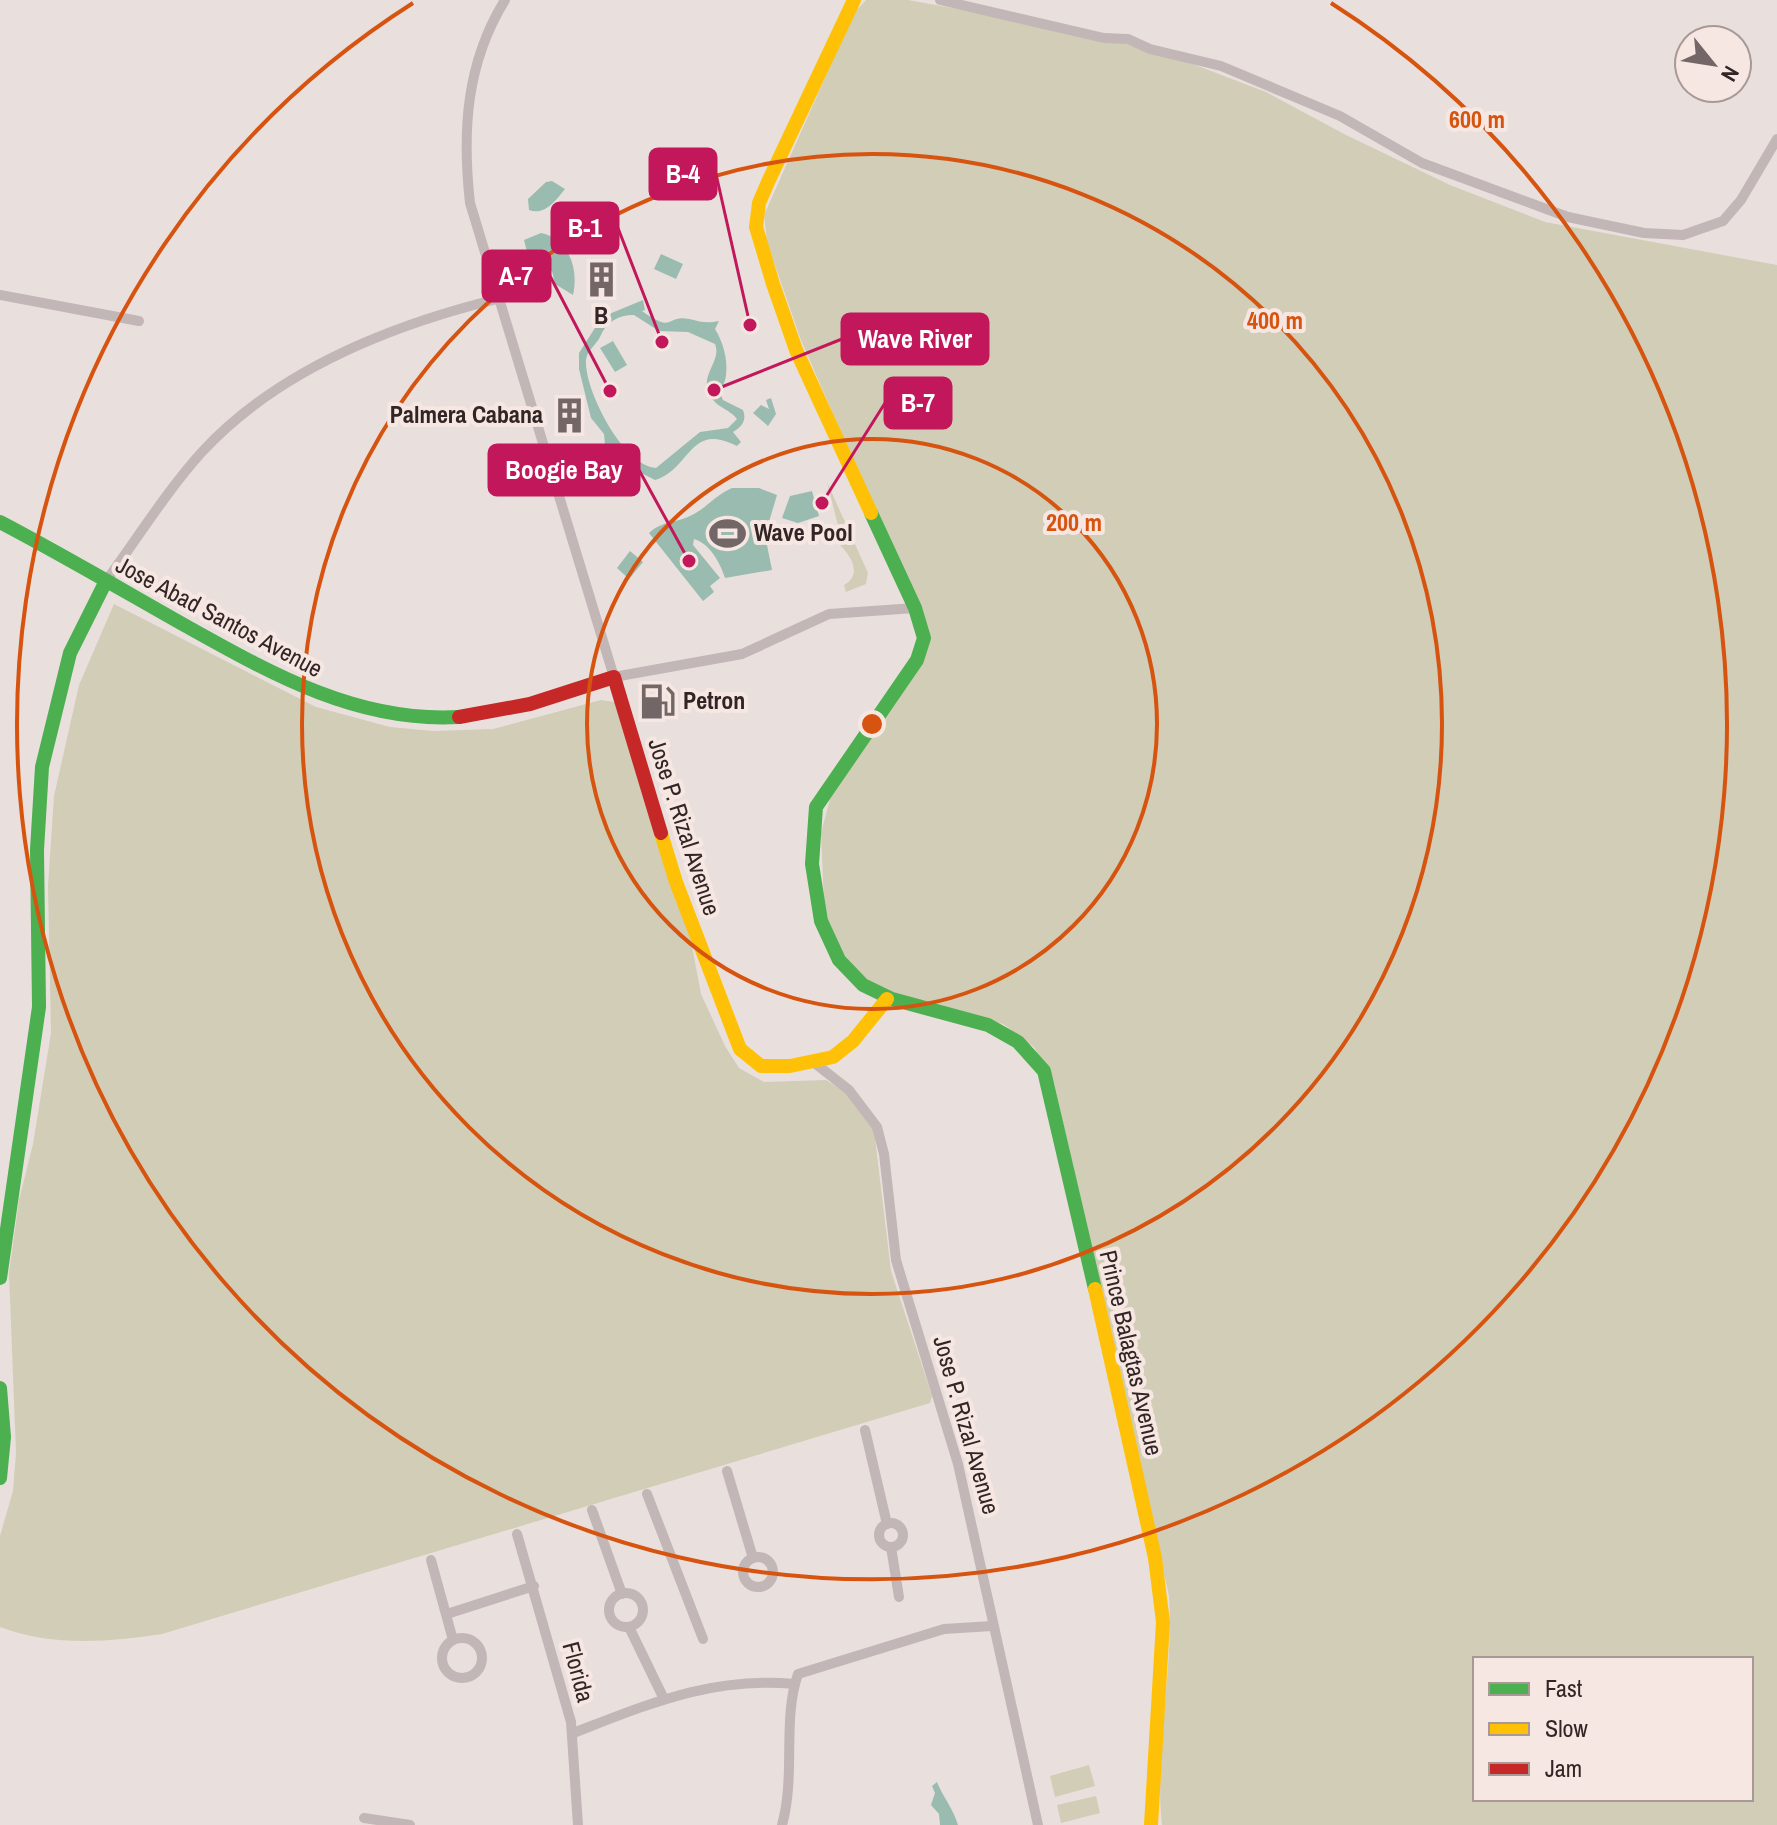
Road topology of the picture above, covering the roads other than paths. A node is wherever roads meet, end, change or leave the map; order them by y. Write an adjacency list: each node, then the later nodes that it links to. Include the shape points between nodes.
1 (505, 0): 6 (street, via 473,74 465,160 470,203)
2 (854, 0): 10 (main road, via 759,203 756,227 796,350)
3 (940, 0): 4 (street, via 1128,39 1221,66 1340,116 1422,163 1568,217 1632,231 1683,235 1723,221)
4 (1777, 139)
5 (0, 295): 7 (street)
6 (497, 299): 9 (street, via 441,313 356,347 263,399 201,454); 11 (street)
7 (139, 321)
8 (0, 522): 9 (main road, Jose Abad Santos Avenue)
9 (106, 581): 11 (main road, Jose Abad Santos Avenue, via 285,681 353,707 442,718 484,715 533,705); 14 (main road, via 70,653 42,767 39,1007)
10 (915, 608): 11 (street, via 829,614 742,654); 12 (main road, via 923,630 920,653 816,807 812,827 815,903 827,943 863,986)
11 (614, 677): 13 (main road, Jose P. Rizal Avenue, via 676,882 740,1049 761,1066)
12 (887, 999): 13 (main road, Jose P. Rizal Avenue, via 844,1050); 42 (main road, Prince Balagtas Avenue, via 1005,1031 1020,1040 1044,1071 1160,1589 1163,1622)
13 (812, 1061): 30 (street, Jose P. Rizal Avenue, via 849,1090 877,1127 896,1260 958,1464)
14 (0, 1278)
15 (0, 1388): 18 (main road)
16 (865, 1430): 21 (street)
17 (727, 1471): 24 (street)
18 (0, 1478)
19 (647, 1494): 32 (street)
20 (592, 1510): 27 (street)
21 (887, 1524): 23 (street, via 879,1537); 23 (street, via 903,1532 899,1544)
22 (517, 1534): 26 (street, Florida)
23 (891, 1547): 28 (street)
24 (753, 1558)
25 (431, 1560): 29 (street)
26 (534, 1586): 29 (street); 36 (street, Florida)
27 (622, 1594): 31 (street, via 611,1601 609,1614 616,1625); 31 (street, via 635,1596 642,1607 640,1620)
28 (899, 1597)
29 (447, 1614): 33 (street)
30 (992, 1626): 34 (street, via 944,1629 801,1671); 41 (street, Jose P. Rizal Avenue)
31 (629, 1627): 35 (street)
32 (703, 1639)
33 (453, 1640): 33 (street, via 443,1653 445,1668 457,1678 472,1676 481,1664 480,1649 469,1639)
34 (795, 1684): 35 (street, via 741,1681); 40 (street, via 791,1788)
35 (664, 1699): 36 (street)
36 (573, 1733): 39 (street, Florida)
37 (364, 1818): 38 (street)
38 (410, 1825)
39 (578, 1825)
40 (782, 1825)
41 (1038, 1825)
42 (1151, 1825)

